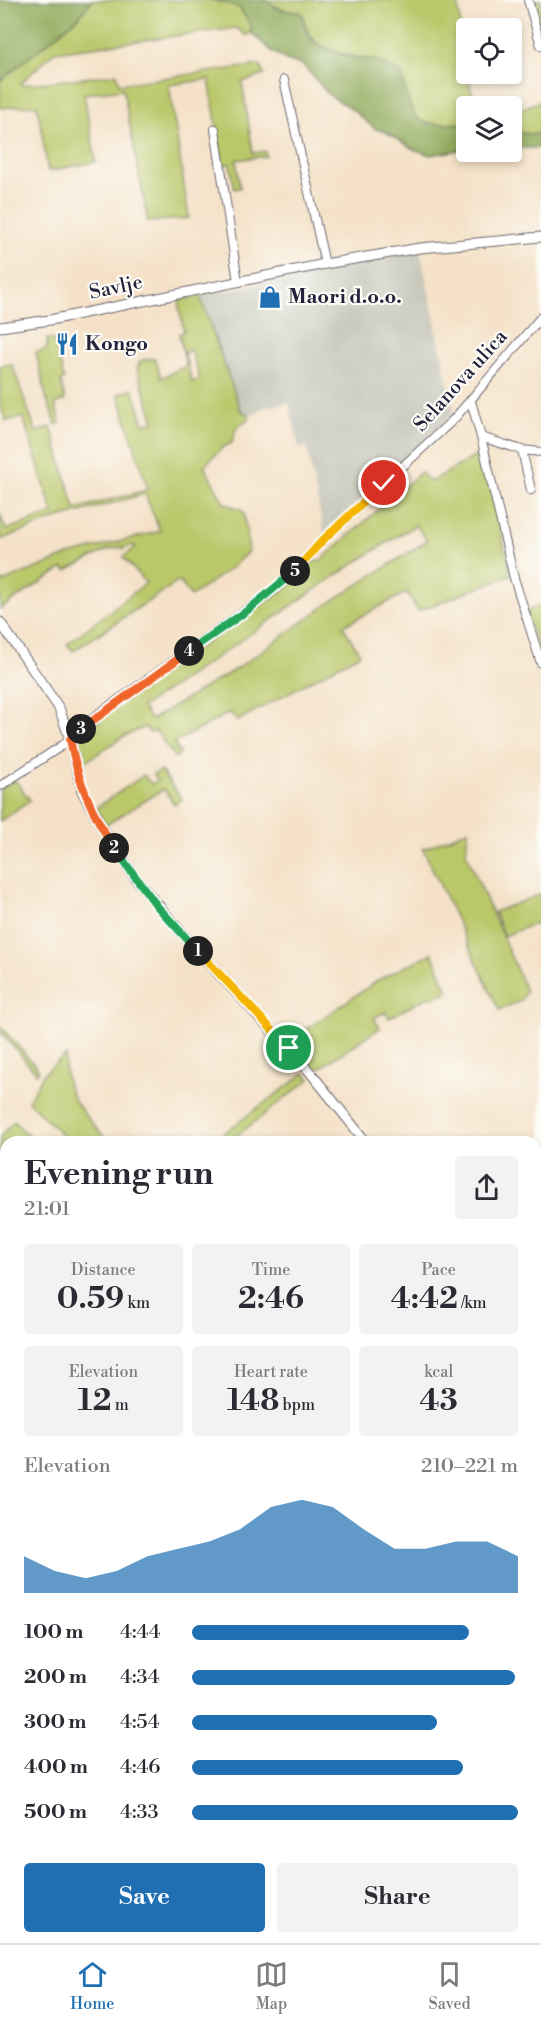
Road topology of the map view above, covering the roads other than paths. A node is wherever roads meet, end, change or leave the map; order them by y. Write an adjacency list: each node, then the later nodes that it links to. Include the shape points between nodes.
1 (528, 0): 2 (street)
2 (541, 46)
3 (285, 80): 6 (street)
4 (214, 129): 7 (street)
5 (541, 237): 6 (street, Savlje, via 420,248)
6 (325, 264): 7 (street, Savlje)
7 (238, 282): 9 (street, Savlje)
8 (541, 317): 10 (street, Selanova ulica)
9 (0, 327)
10 (471, 401): 11 (street); 17 (street, Selanova ulica, via 275,590 107,708)
11 (481, 436): 12 (street); 16 (street, via 517,589)
12 (522, 450): 13 (street); 14 (street)
13 (541, 452)
14 (531, 490)
15 (0, 622): 17 (street, via 55,702)
16 (541, 663)
17 (70, 739): 18 (street, Selanova ulica); 19 (street, via 82,791 136,879 310,1072)
18 (0, 786)
19 (361, 1136)

